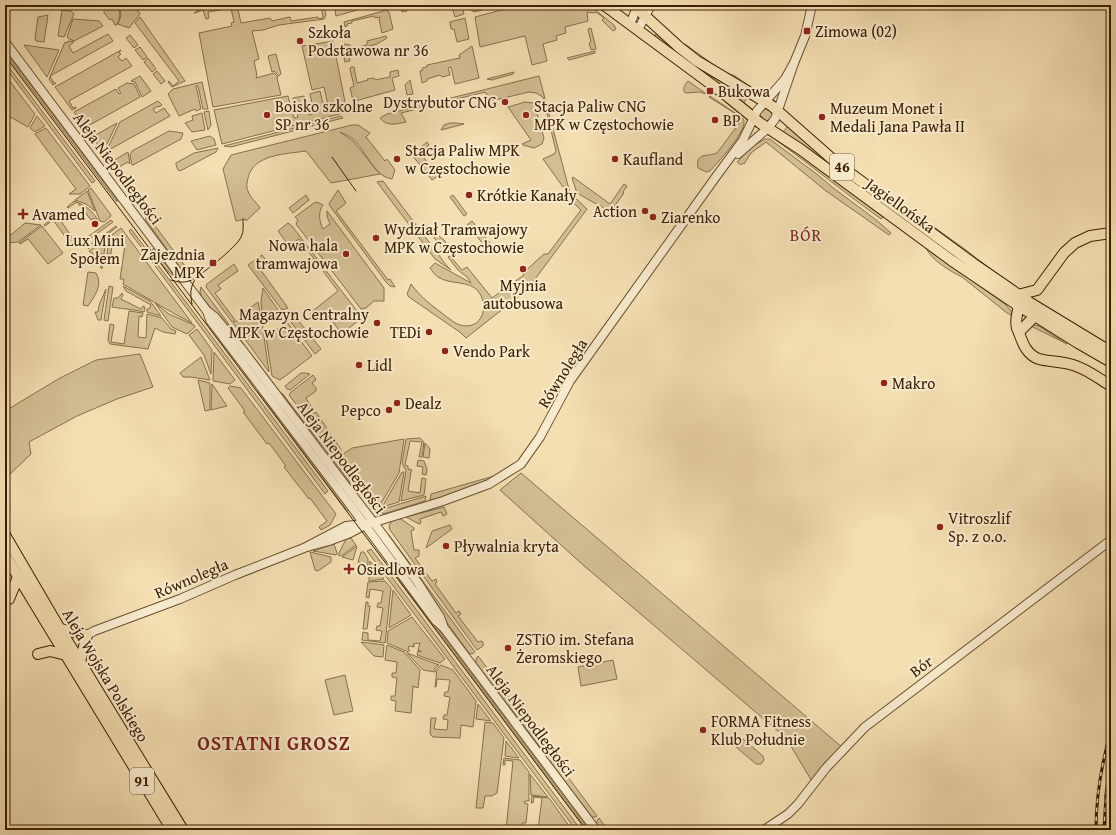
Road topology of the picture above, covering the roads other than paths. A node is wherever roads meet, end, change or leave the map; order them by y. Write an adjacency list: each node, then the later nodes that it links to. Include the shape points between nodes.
1 (604, 5): 6 (main road, Jagiellońska / 46)
2 (651, 5): 5 (street)
3 (812, 5): 8 (street, via 805,36)
4 (636, 6): 5 (main road, Jagiellońska / 46); 6 (street)
5 (645, 17): 6 (street); 9 (main road, Jagiellońska / 46, via 697,61)
6 (634, 27): 11 (main road, Jagiellońska / 46)
7 (5, 42): 24 (street, Aleja Niepodległości, via 207,312 216,317 245,354)
8 (794, 63): 9 (street, Równoległa); 10 (street, Równoległa)
9 (765, 101): 10 (main road, Jagiellońska / 46); 11 (street, Równoległa)
10 (778, 111): 12 (street, Równoległa); 16 (main road, Jagiellońska / 46, via 840,165)
11 (754, 117): 12 (main road, Jagiellońska / 46); 13 (street, Równoległa, via 743,140)
12 (768, 128): 13 (street, Równoległa); 17 (main road, Jagiellońska / 46)
13 (727, 163): 24 (street, Równoległa, via 570,381 540,437 521,464 489,484)
14 (1111, 234): 15 (main road, via 1090,236 1075,243 1064,253)
15 (1037, 290): 16 (main road); 18 (main road)
16 (1018, 295): 18 (main road, Jagiellońska / 46)
17 (1018, 306): 18 (main road, Jagiellońska / 46); 19 (main road, via 1016,320)
18 (1037, 312): 19 (main road); 20 (main road, Jagiellońska / 46)
19 (1019, 332): 23 (main road, via 1025,348 1035,357 1078,366)
20 (1079, 339): 21 (main road, Jagiellońska / 46); 22 (main road, Jagiellońska / 46)
21 (1111, 352)
22 (1111, 362)
23 (1111, 386)
24 (369, 523): 31 (street, Równoległa, via 346,526 307,546); 37 (street, Aleja Niepodległości, via 418,583 444,628)
25 (5, 535): 30 (main road, Aleja Wojska Polskiego / 91)
26 (1111, 540): 38 (street, Bór, via 870,723 826,768 804,798 784,817)
27 (5, 555): 28 (main road, Aleja Wojska Polskiego / 91)
28 (18, 577): 29 (main road); 33 (main road, Aleja Wojska Polskiego / 91)
29 (9, 599)
30 (60, 629): 31 (main road); 34 (main road, Aleja Wojska Polskiego / 91)
31 (87, 635): 34 (main road)
32 (38, 654): 33 (main road, via 50,651)
33 (66, 655): 35 (main road, Aleja Wojska Polskiego / 91)
34 (80, 662): 36 (main road, Aleja Wojska Polskiego / 91)
35 (172, 830)
36 (183, 830)
37 (596, 830)
38 (764, 830)

